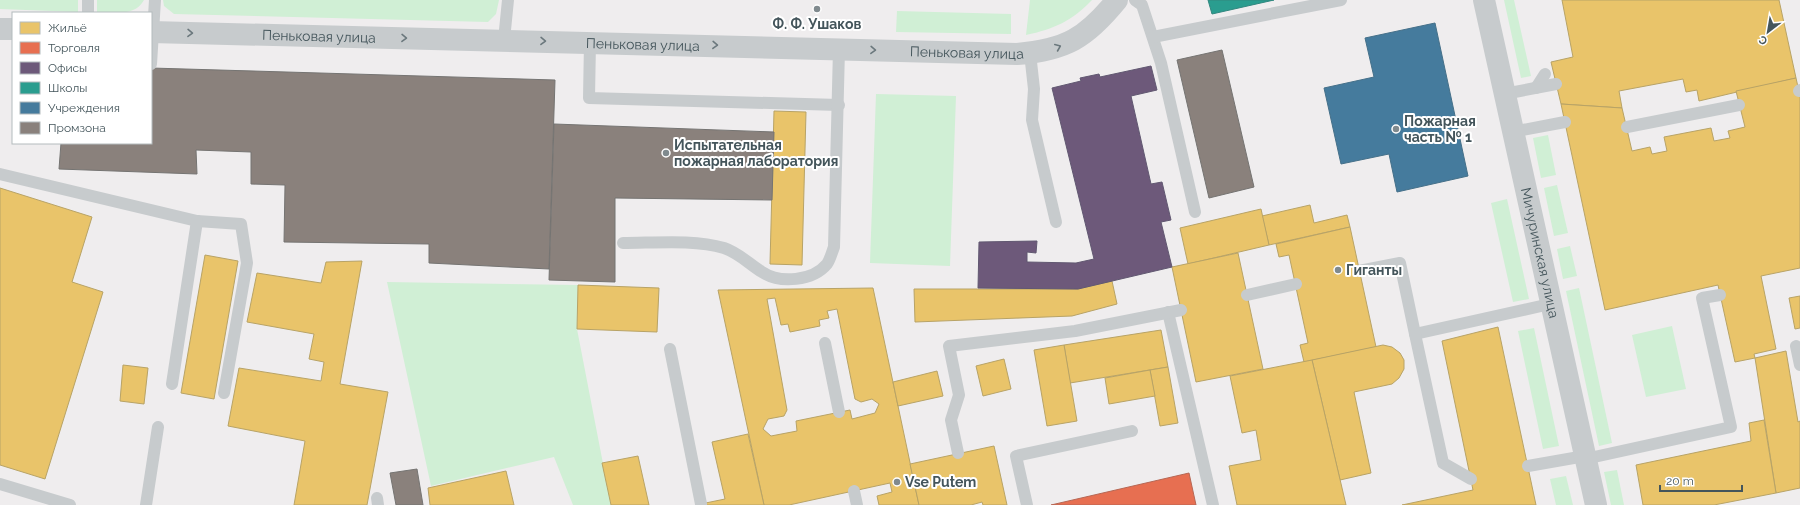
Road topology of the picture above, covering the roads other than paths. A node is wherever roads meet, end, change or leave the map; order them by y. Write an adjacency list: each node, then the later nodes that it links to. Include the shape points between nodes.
1 (88, 0): 8 (lane)
2 (155, 0): 9 (lane)
3 (508, 0): 14 (lane)
4 (1117, 0): 17 (street, Пеньковая улица, one-way to 4, via 1052,50 1077,39 1100,21)
5 (1135, 0): 13 (lane, via 1142,5)
6 (1341, 0): 13 (lane)
7 (1484, 0): 21 (street, Мичуринская улица)
8 (88, 12)
9 (152, 24)
10 (0, 29): 11 (street)
11 (12, 29)
12 (152, 32): 14 (street, Пеньковая улица, one-way to 14)
13 (1153, 36): 28 (lane)
14 (504, 40): 15 (street, Пеньковая улица, one-way to 15)
15 (590, 42): 16 (street, Пеньковая улица, one-way to 16); 22 (lane, via 589,98)
16 (840, 49): 17 (street, Пеньковая улица, one-way to 17); 22 (lane)
17 (1030, 53): 30 (lane, via 1034,89 1032,120)
18 (1545, 74): 20 (lane)
19 (1556, 84): 20 (lane)
20 (1536, 88): 21 (lane)
21 (1504, 94): 26 (street, Мичуринская улица)
22 (839, 105): 31 (lane, via 834,247 828,263 817,273 801,278 781,278 763,273 725,248 705,244)
23 (1739, 105): 25 (lane)
24 (1565, 122): 26 (lane)
25 (1627, 127)
26 (1512, 132): 36 (street, Мичуринская улица)
27 (0, 174): 29 (lane)
28 (1195, 212)
29 (197, 221): 44 (lane); 45 (lane, via 241,224 247,263)
30 (1056, 222)
31 (623, 242)
32 (1360, 271): 39 (lane, via 1400,263)
33 (1296, 284): 34 (lane)
34 (1247, 295)
35 (1720, 295): 50 (lane, via 1702,298 1731,427)
36 (1550, 304): 39 (lane); 50 (street, Мичуринская улица)
37 (1181, 310): 38 (lane)
38 (1168, 312): 49 (lane, via 1075,331 949,346 960,395 951,420); 60 (lane)
39 (1415, 334): 52 (lane, via 1443,463)
40 (825, 343): 46 (lane)
41 (1796, 346): 43 (lane)
42 (670, 349): 55 (lane)
43 (1800, 365)
44 (172, 384)
45 (224, 393)
46 (839, 412)
47 (158, 427): 57 (lane)
48 (1132, 431): 59 (lane, via 1016,456)
49 (958, 453)
50 (1585, 458): 51 (lane); 61 (street, Мичуринская улица)
51 (1528, 466)
52 (1471, 479)
53 (0, 484): 56 (lane)
54 (854, 490): 58 (lane)
55 (701, 504)
56 (70, 505)
57 (146, 505)
58 (857, 505)
59 (1027, 505)
60 (1213, 505)
61 (1596, 505)

